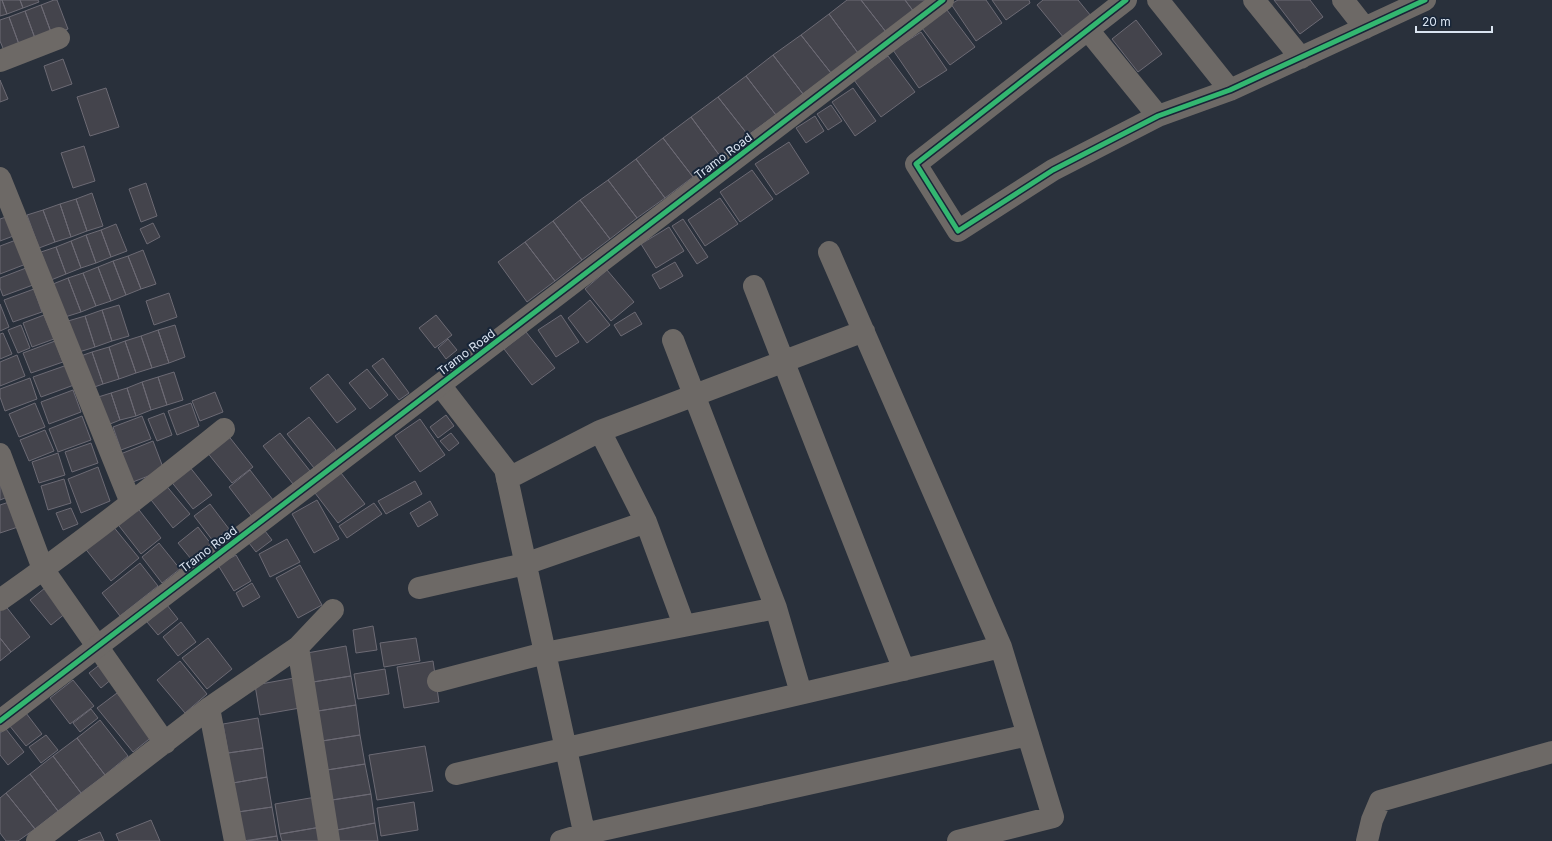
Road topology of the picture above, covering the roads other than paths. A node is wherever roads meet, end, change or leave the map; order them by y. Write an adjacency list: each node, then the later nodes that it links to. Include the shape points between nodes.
1 (943, 0): 20 (street, Tramo Road)
2 (1126, 0): 8 (street)
3 (1158, 0): 12 (street)
4 (1254, 0): 10 (street)
5 (1343, 0): 7 (street)
6 (1425, 0): 7 (street)
7 (1365, 28): 10 (street)
8 (1088, 30): 13 (street); 13 (street, via 916,164 958,231 1052,170)
9 (59, 38): 11 (street)
10 (1301, 58): 12 (street)
11 (0, 61)
12 (1230, 90): 13 (street)
13 (1158, 116)
14 (0, 178): 26 (street)
15 (829, 252): 17 (street)
16 (754, 286): 19 (street)
17 (864, 331): 19 (street); 37 (street)
18 (673, 340): 21 (street)
19 (784, 362): 21 (street); 39 (street)
20 (440, 385): 25 (street, via 505,468); 35 (street, Tramo Road)
21 (694, 395): 23 (street); 32 (street)
22 (224, 429): 26 (street)
23 (600, 431): 25 (street); 27 (street)
24 (0, 454): 29 (street)
25 (507, 478): 28 (street)
26 (131, 503): 29 (street)
27 (646, 522): 28 (street); 34 (street)
28 (525, 564): 30 (street); 38 (street)
29 (43, 569): 31 (street); 35 (street)
30 (419, 588)
31 (0, 600)
32 (776, 608): 34 (street); 41 (street)
33 (333, 610): 36 (street)
34 (684, 625): 38 (street)
35 (97, 647): 43 (street, Tramo Road); 45 (street)
36 (298, 647): 42 (street); 52 (street)
37 (1001, 647): 39 (street); 44 (street)
38 (545, 653): 40 (street); 46 (street)
39 (904, 670): 41 (street)
40 (438, 681)
41 (801, 693): 46 (street)
42 (209, 708): 45 (street); 51 (street)
43 (0, 721)
44 (1028, 735): 49 (street); 54 (street, via 1053,817)
45 (165, 742): 50 (street)
46 (565, 748): 48 (street); 49 (street)
47 (1552, 752): 55 (street, via 1380,801)
48 (456, 774)
49 (585, 838): 53 (street)
50 (37, 841)
51 (235, 841)
52 (329, 841)
53 (561, 841)
54 (958, 841)
55 (1367, 841)

